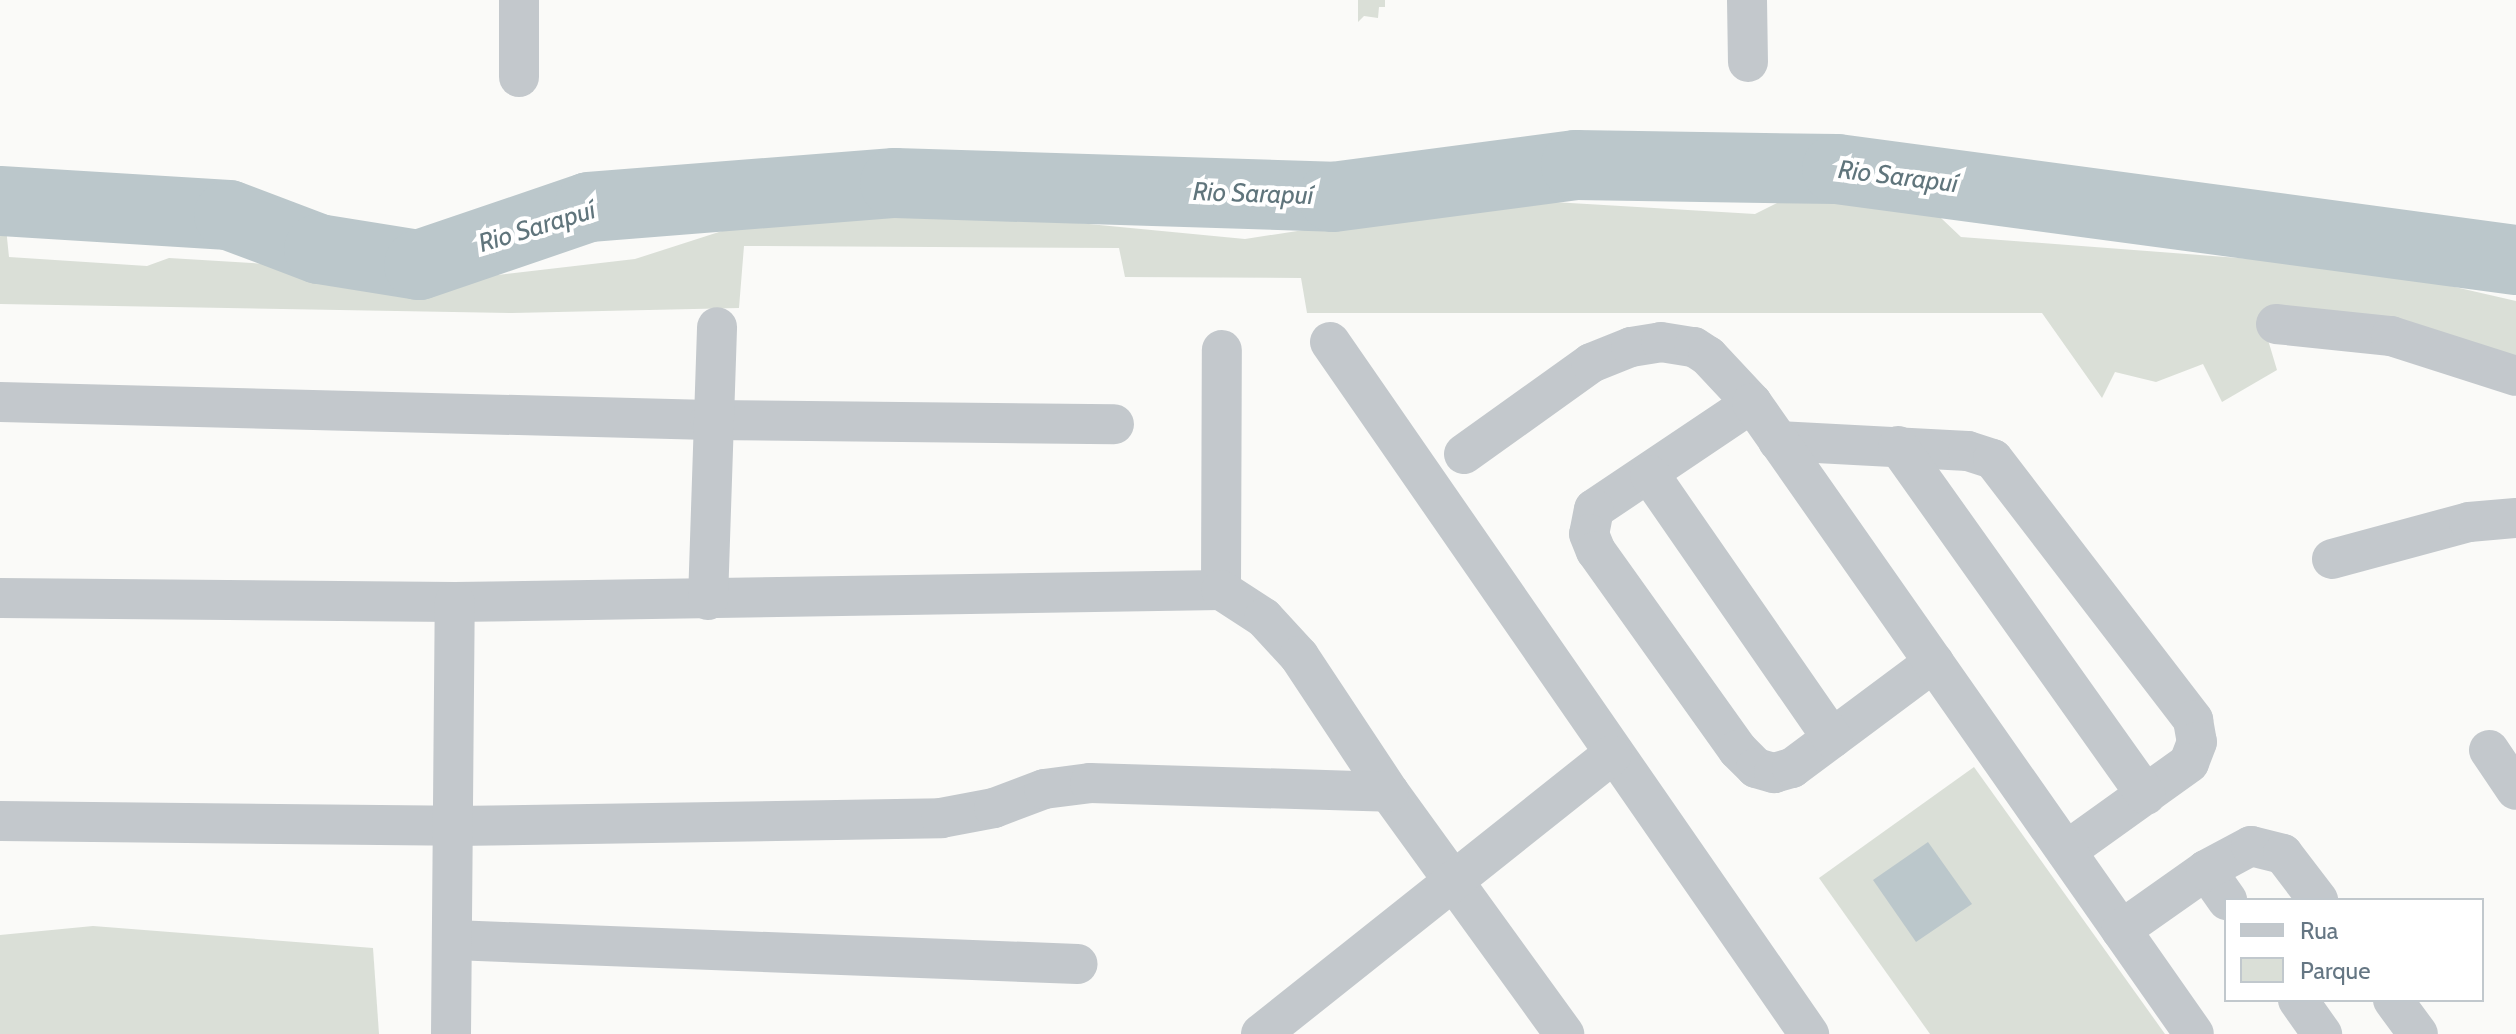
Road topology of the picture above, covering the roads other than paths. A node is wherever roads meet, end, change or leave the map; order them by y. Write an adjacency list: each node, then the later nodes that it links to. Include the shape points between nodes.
1 (519, 0): 4 (street)
2 (1747, 0): 3 (street)
3 (1748, 62)
4 (519, 77)
5 (2276, 324): 9 (street, via 2391,336)
6 (717, 327): 12 (street)
7 (1330, 342): 27 (street)
8 (1222, 350): 20 (street)
9 (2516, 376)
10 (0, 402): 12 (street)
11 (1752, 403): 14 (street); 16 (street, via 1719,365 1694,347 1661,342 1631,347 1591,363); 17 (street)
12 (710, 420): 13 (street); 22 (street)
13 (1114, 424)
14 (1778, 441): 15 (street); 24 (street)
15 (1898, 446): 30 (street); 30 (street, via 1968,451 1993,459 2193,720 2197,742 2189,763)
16 (1464, 454)
17 (1650, 475): 25 (street); 25 (street, via 1594,509 1588,521 1596,551 1756,768 1774,773 1792,768)
18 (2516, 518): 19 (street, via 2469,522)
19 (2332, 559)
20 (1221, 590): 22 (street); 29 (street, via 1264,618 1299,656)
21 (0, 598): 23 (street)
22 (708, 600): 23 (street)
23 (455, 602): 32 (street)
24 (1934, 662): 25 (street); 33 (street)
25 (1832, 738)
26 (2489, 750): 28 (street)
27 (1612, 755): 34 (street); 46 (street)
28 (2516, 790)
29 (1389, 792): 32 (street, via 1090,783 1044,789 994,808 941,818); 34 (street)
30 (2146, 795): 33 (street)
31 (0, 821): 32 (street)
32 (455, 826): 38 (street)
33 (2066, 851): 37 (street)
34 (1457, 880): 42 (street); 45 (street)
35 (2217, 885): 36 (street, via 2251,846 2270,847 2283,854); 37 (street)
36 (2316, 898)
37 (2121, 930): 47 (street)
38 (453, 940): 39 (street); 43 (street)
39 (1078, 964)
40 (2299, 1002): 48 (street)
41 (2394, 1002): 49 (street)
42 (1303, 1020): 44 (street)
43 (451, 1034)
44 (1261, 1034)
45 (1564, 1034)
46 (1809, 1034)
47 (2194, 1034)
48 (2322, 1034)
49 (2418, 1034)

